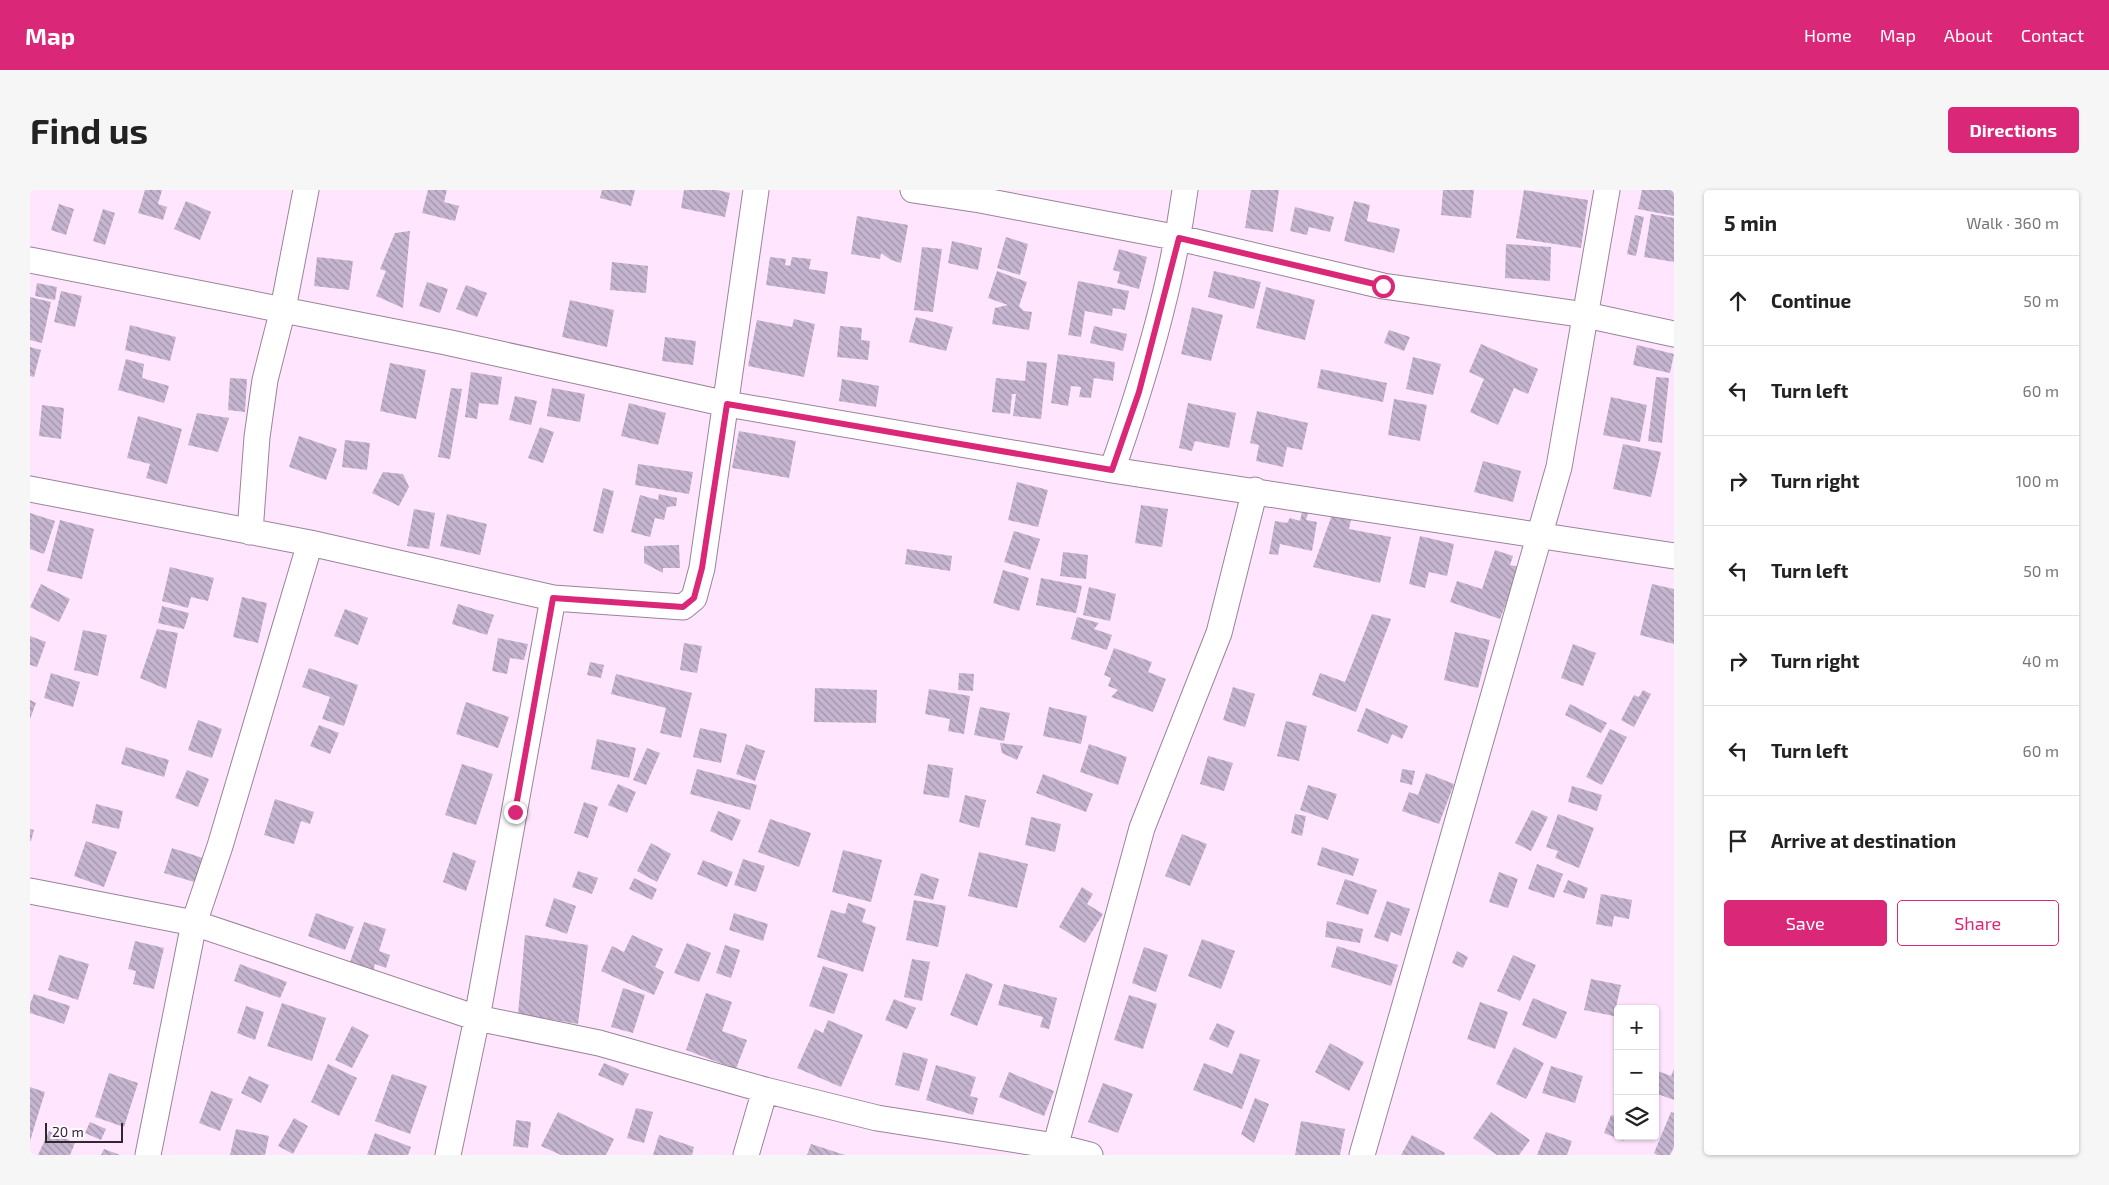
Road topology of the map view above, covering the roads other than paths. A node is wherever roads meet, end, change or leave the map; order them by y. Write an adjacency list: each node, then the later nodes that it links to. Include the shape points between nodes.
1 (306, 190): 8 (street)
2 (756, 190): 11 (street)
3 (913, 190): 6 (street)
4 (1185, 190): 6 (street)
5 (1607, 190): 9 (street)
6 (1179, 238): 9 (street, via 1383,286); 12 (street, via 1139,392)
7 (30, 260): 8 (street)
8 (283, 309): 11 (street); 15 (street, via 264,380)
9 (1586, 315): 10 (street); 16 (street, via 1559,467)
10 (1674, 334)
11 (727, 404): 12 (street); 19 (street, via 702,568 694,598 683,607)
12 (1112, 470): 14 (street)
13 (30, 489): 15 (street)
14 (1254, 490): 16 (street); 24 (street, via 1219,633 1142,828)
15 (250, 532): 17 (street)
16 (1540, 534): 18 (street); 29 (street)
17 (310, 542): 19 (street); 21 (street)
18 (1674, 556)
19 (553, 598): 22 (street)
20 (30, 891): 21 (street)
21 (194, 923): 22 (street); 25 (street)
22 (476, 1018): 23 (street, via 599,1043); 26 (street)
23 (765, 1090): 24 (street, via 877,1118); 27 (street)
24 (1054, 1150): 28 (street)
25 (148, 1155)
26 (448, 1155)
27 (746, 1155)
28 (1090, 1155)
29 (1362, 1155)

